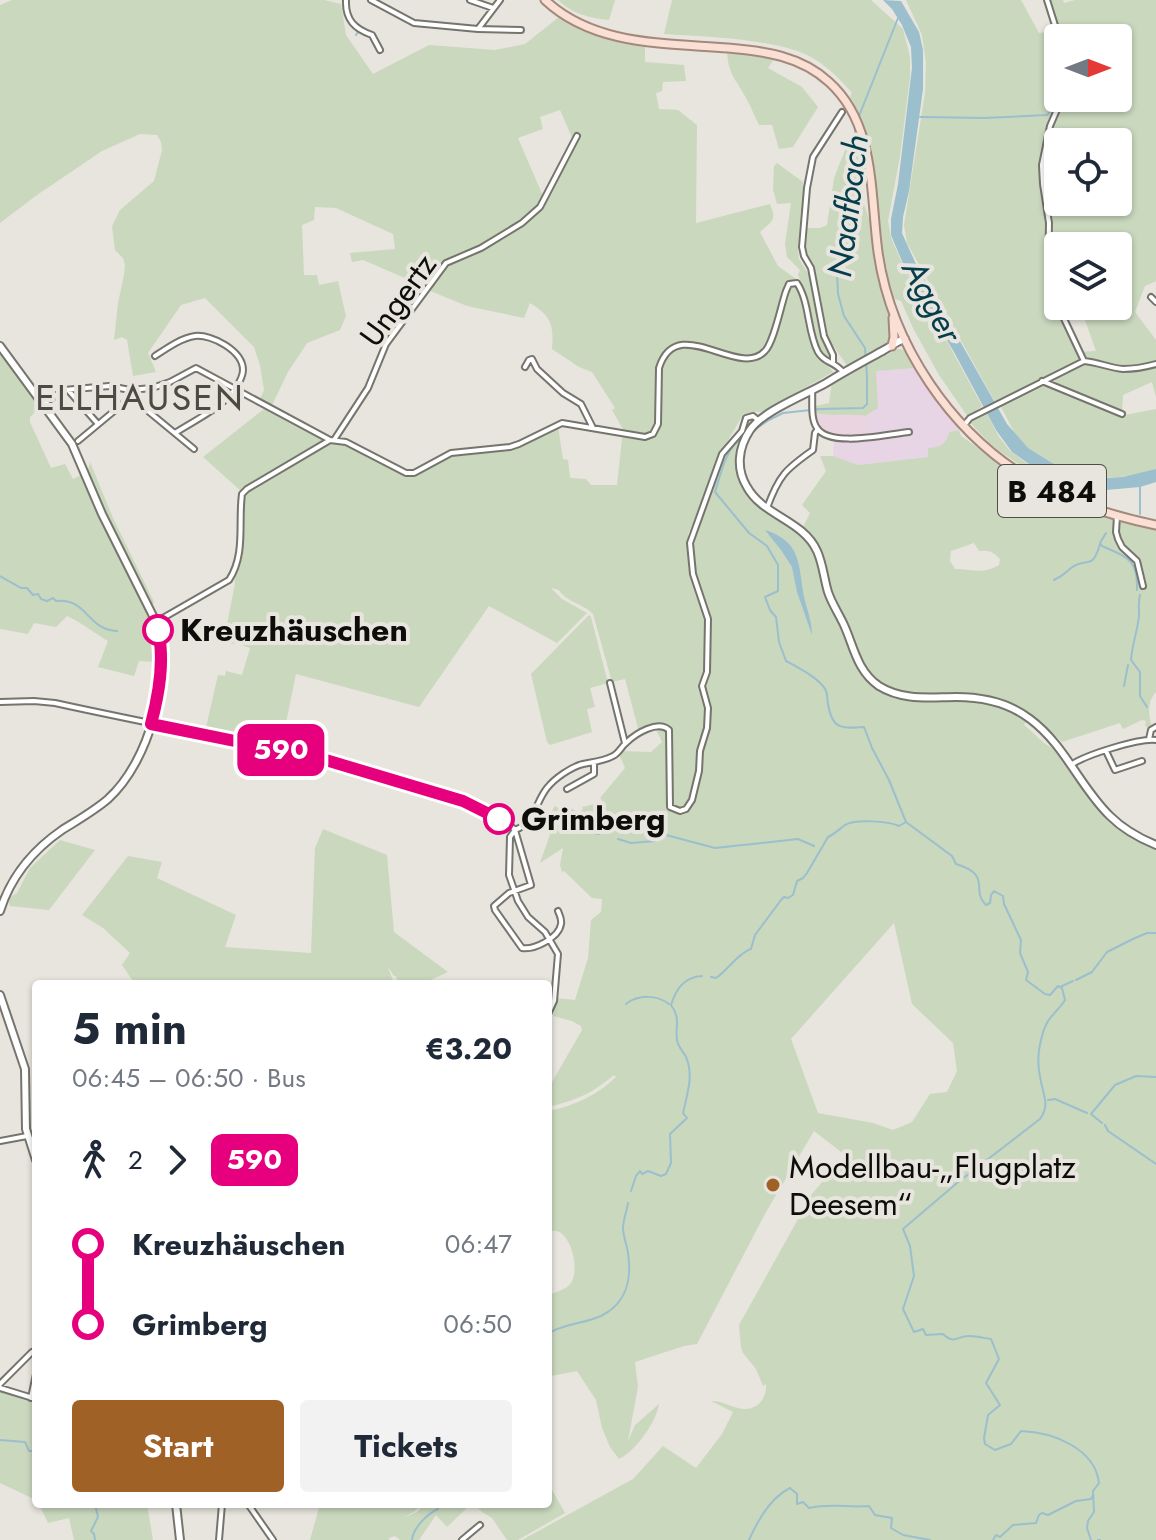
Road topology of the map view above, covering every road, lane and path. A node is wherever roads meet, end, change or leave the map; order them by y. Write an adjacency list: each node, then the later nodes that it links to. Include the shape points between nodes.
1 (346, 0): 11 (street, via 350,20)
2 (371, 0): 9 (street, via 414,23)
3 (470, 0): 7 (street)
4 (500, 0): 7 (street)
5 (545, 0): 18 (main road, B 484, via 577,23 609,35 777,55 811,68 829,82 860,127 878,255)
6 (1047, 0): 8 (street)
7 (493, 8): 9 (street)
8 (1055, 24)
9 (478, 29): 10 (street)
10 (521, 30)
11 (361, 32): 12 (street); 13 (street, via 372,35)
12 (356, 37)
13 (380, 50)
14 (842, 112): 25 (street, via 813,157 802,247)
15 (1056, 112): 17 (street, via 1042,165)
16 (577, 136): 44 (street, Ungertz, via 540,207 481,248 446,263 386,344 368,388)
17 (1049, 232)
18 (892, 308): 20 (main road, B 484); 22 (main road, via 895,328)
19 (1065, 320): 24 (street)
20 (905, 339): 22 (street); 39 (main road, B 484, via 925,377)
21 (0, 346): 35 (street)
22 (890, 347): 28 (street)
23 (155, 356): 30 (street, via 198,336 222,343 243,366)
24 (1084, 361): 26 (street, via 1120,369); 29 (street)
25 (833, 362): 28 (street); 40 (street, via 819,353 802,293 793,282 768,346 757,357 745,359 689,344 668,352 659,368 659,418 653,434 639,438)
26 (1156, 364)
27 (525, 367): 40 (street, via 532,359 563,393 581,404)
28 (843, 372): 33 (street)
29 (1042, 381): 36 (street); 39 (street, via 966,420)
30 (235, 388): 32 (street, via 196,368 161,386); 43 (street, via 227,400); 44 (street)
31 (68, 390): 32 (street); 35 (street); 38 (street)
32 (130, 390): 34 (street)
33 (812, 390): 37 (street); 41 (street)
34 (131, 397): 38 (street); 43 (street)
35 (43, 404): 51 (street, via 72,444)
36 (1122, 414)
37 (759, 421): 47 (street, via 746,436 739,462 748,490); 58 (street, via 746,418 722,454 690,543 693,574 708,619 702,686 708,708 699,771 686,809 670,807 668,729 660,725)
38 (98, 424): 45 (street)
39 (964, 426): 48 (main road, B 484, via 1031,480)
40 (593, 428): 44 (street, via 562,423 510,447 445,455 414,473)
41 (818, 429): 42 (street, via 834,439); 47 (street, via 813,450 788,469)
42 (909, 432)
43 (175, 433): 46 (street)
44 (332, 440): 51 (street, via 242,494 240,555 229,580)
45 (78, 441)
46 (194, 449)
47 (767, 508): 62 (street, via 800,529 818,552 827,591 856,659 879,686 912,697 999,702 1042,729)
48 (1117, 516): 49 (main road, B 484); 50 (street, via 1118,539 1137,561)
49 (1156, 525)
50 (1143, 586)
51 (156, 622): 54 (street, via 161,670)
52 (610, 683): 58 (street)
53 (0, 702): 54 (street, via 55,703)
54 (151, 724): 64 (street, via 319,758 412,785 463,801); 67 (street, via 122,783 34,852)
55 (1156, 727): 56 (street)
56 (1149, 739): 57 (street); 59 (street)
57 (1156, 740)
58 (625, 743): 61 (street, via 612,757)
59 (1106, 751): 60 (street, via 1116,772); 62 (street)
60 (1142, 761)
61 (594, 762): 63 (street, via 594,774); 64 (street, via 556,779 528,823)
62 (1071, 765): 65 (street, via 1110,816)
63 (567, 789)
64 (515, 830): 66 (street, via 508,865); 66 (street, via 531,885)
65 (1156, 845)
66 (514, 891): 69 (street, via 528,917); 69 (street, via 494,906 522,948 540,947)
67 (0, 911)
68 (558, 911): 69 (street, via 561,927)
69 (550, 938): 71 (street, via 558,965)
70 (0, 995): 72 (street, via 25,1069)
71 (552, 1005)
72 (27, 1136): 73 (street); 74 (street)
73 (0, 1141)
74 (32, 1149)
75 (32, 1352): 76 (street)
76 (0, 1387): 77 (street)
77 (32, 1398)
78 (176, 1508): 82 (street)
79 (222, 1508): 83 (street)
80 (251, 1508): 84 (street)
81 (480, 1525): 85 (street)
82 (180, 1540)
83 (219, 1540)
84 (273, 1540)
85 (462, 1540)

